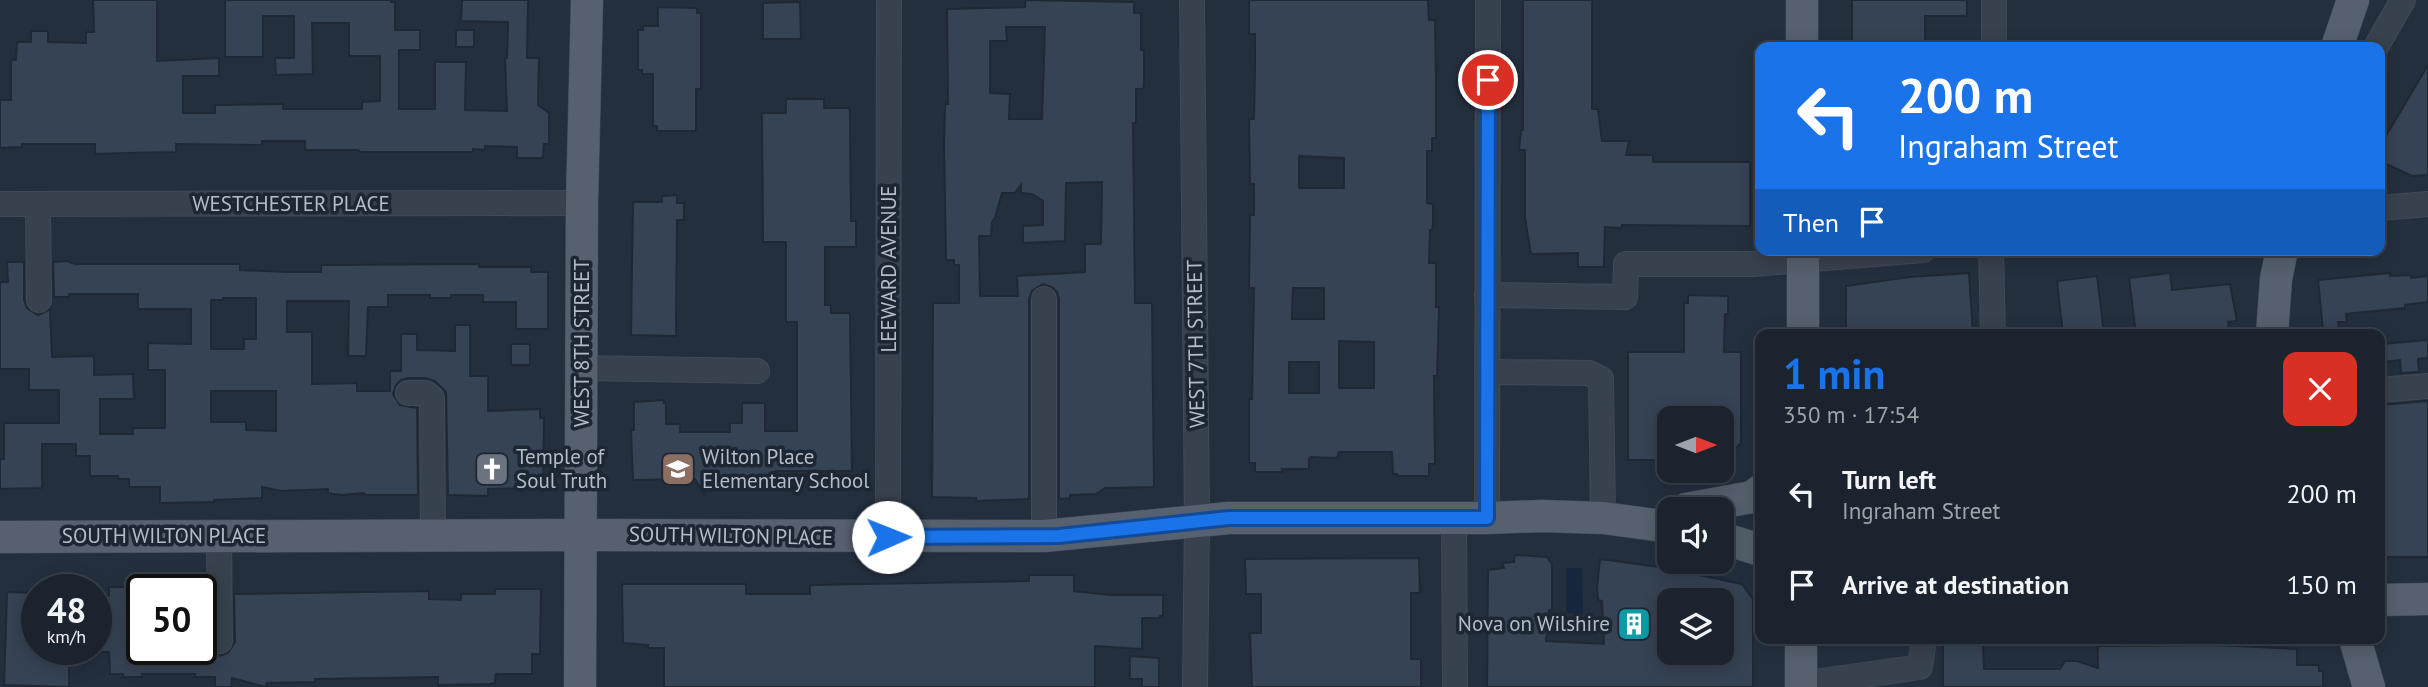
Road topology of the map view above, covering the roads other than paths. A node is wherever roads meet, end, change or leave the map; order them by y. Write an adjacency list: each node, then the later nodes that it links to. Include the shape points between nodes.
1 (587, 0): 13 (main road, WEST 8TH STREET)
2 (889, 0): 45 (street, LEEWARD AVENUE)
3 (1192, 0): 38 (street, WEST 7TH STREET)
4 (1488, 0): 21 (street)
5 (1802, 0): 9 (main road)
6 (1994, 0): 10 (street)
7 (2353, 0): 11 (main road)
8 (2403, 0): 12 (street)
9 (1802, 42)
10 (1994, 42)
11 (2339, 42)
12 (2379, 42)
13 (582, 203): 15 (street, WESTCHESTER PLACE); 27 (main road, WEST 8TH STREET)
14 (0, 204): 15 (street, WESTCHESTER PLACE)
15 (38, 204): 23 (street)
16 (2428, 204): 17 (street)
17 (2385, 208)
18 (1803, 256): 21 (street, via 1753,264 1626,264 1625,297); 24 (main road)
19 (1991, 256): 25 (street)
20 (2281, 256): 26 (main road)
21 (1487, 295): 29 (street)
22 (1044, 299): 43 (street)
23 (39, 300)
24 (1803, 329)
25 (1993, 329)
26 (2272, 329)
27 (582, 368): 28 (street); 41 (main road, WEST 8TH STREET)
28 (757, 371)
29 (1487, 372): 36 (street); 37 (street, via 1589,373 1601,379)
30 (2428, 386): 31 (street)
31 (2385, 390)
32 (408, 393): 40 (street, via 426,393 432,398)
33 (1755, 495): 34 (main road)
34 (1734, 500)
35 (1454, 518): 36 (main road, SOUTH WILTON PLACE); 38 (main road, SOUTH WILTON PLACE); 57 (street)
36 (1487, 518): 37 (main road, SOUTH WILTON PLACE)
37 (1603, 518): 39 (main road, SOUTH WILTON PLACE)
38 (1197, 521): 43 (main road, SOUTH WILTON PLACE); 56 (street, WEST 7TH STREET)
39 (1657, 521)
40 (432, 535): 41 (main road, SOUTH WILTON PLACE); 42 (main road, SOUTH WILTON PLACE)
41 (582, 535): 45 (main road, SOUTH WILTON PLACE); 55 (main road, WEST 8TH STREET)
42 (219, 536): 44 (main road, SOUTH WILTON PLACE); 50 (street)
43 (1044, 536): 45 (main road, SOUTH WILTON PLACE)
44 (0, 537)
45 (888, 537)
46 (1734, 542): 47 (main road)
47 (1755, 548)
48 (2428, 599): 49 (main road)
49 (2385, 600)
50 (220, 642)
51 (1820, 644): 54 (main road)
52 (1923, 644): 54 (street, via 1920,667)
53 (2357, 644): 58 (main road)
54 (1801, 669)
55 (580, 687)
56 (1195, 687)
57 (1455, 687)
58 (2370, 687)

